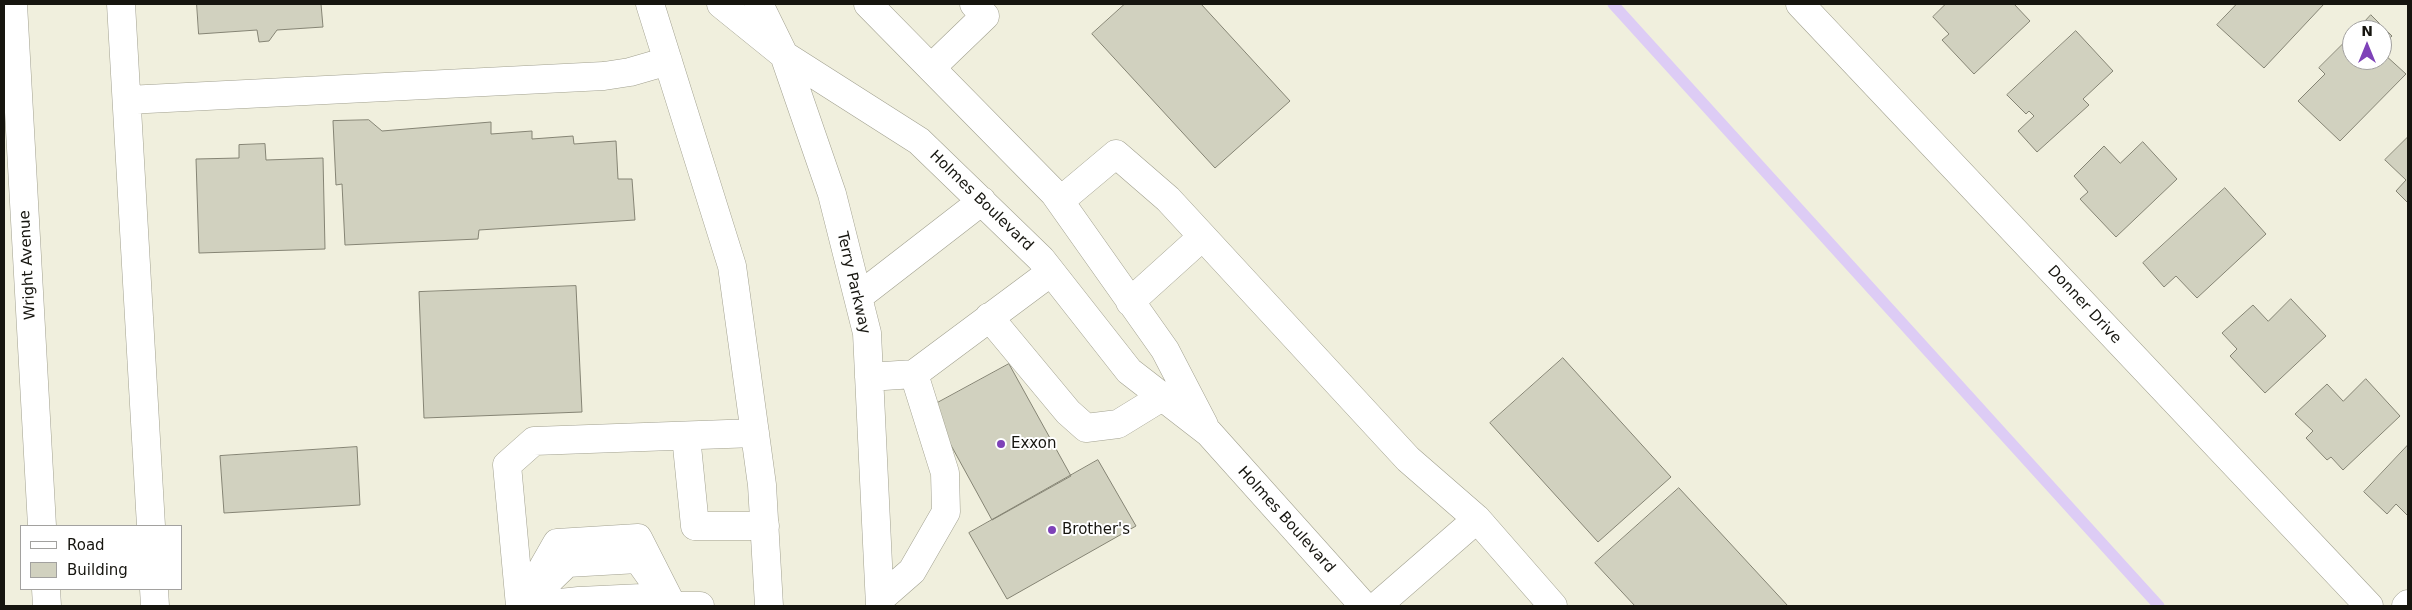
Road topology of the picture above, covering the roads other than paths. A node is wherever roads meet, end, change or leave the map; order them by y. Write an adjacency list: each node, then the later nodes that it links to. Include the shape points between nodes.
1 (13, 4): 27 (street, Wright Avenue)
2 (121, 4): 12 (street)
3 (650, 4): 10 (street)
4 (721, 4): 9 (street, Holmes Boulevard)
5 (759, 4): 9 (street, Terry Parkway)
6 (868, 4): 11 (street, Holmes Boulevard)
7 (974, 4): 11 (street, via 986,16)
8 (1800, 4): 43 (street, Donner Drive)
9 (784, 55): 14 (street, Holmes Boulevard, via 919,140); 17 (street, Terry Parkway, via 832,194)
10 (668, 61): 12 (street, via 604,76); 23 (street, via 732,266)
11 (931, 68): 13 (street, Holmes Boulevard)
12 (127, 100): 28 (street)
13 (1060, 201): 15 (street, via 1116,154 1168,200); 18 (street, Holmes Boulevard)
14 (982, 202): 16 (street, Holmes Boulevard, via 1041,259); 17 (street)
15 (1202, 238): 18 (street); 26 (street, via 1408,459)
16 (1050, 272): 19 (street); 22 (street, Holmes Boulevard, via 1129,371)
17 (858, 297): 21 (street, Terry Parkway, via 867,333)
18 (1130, 302): 24 (street, Holmes Boulevard, via 1165,350)
19 (990, 317): 20 (street); 22 (street, via 1068,412 1086,428 1118,424)
20 (914, 374): 21 (street); 32 (street, via 945,473 946,512 912,571)
21 (869, 377): 32 (street, Terry Parkway)
22 (1162, 397): 24 (street, Holmes Boulevard)
23 (755, 433): 25 (street); 29 (street)
24 (1209, 433): 40 (street, Holmes Boulevard)
25 (686, 436): 29 (street, via 694,526); 35 (street, via 534,441 507,465)
26 (1477, 519): 41 (street); 42 (street)
27 (42, 525)
28 (150, 525)
29 (765, 526): 39 (street)
30 (46, 590): 33 (street)
31 (154, 590): 34 (street)
32 (880, 603)
33 (47, 606)
34 (155, 606)
35 (522, 606): 37 (street, via 574,581 638,577); 37 (street, via 557,543 638,538)
36 (532, 606): 37 (street, via 642,598)
37 (671, 606): 38 (street)
38 (700, 606)
39 (768, 606)
40 (1364, 606)
41 (1377, 606)
42 (1553, 606)
43 (2369, 606)

